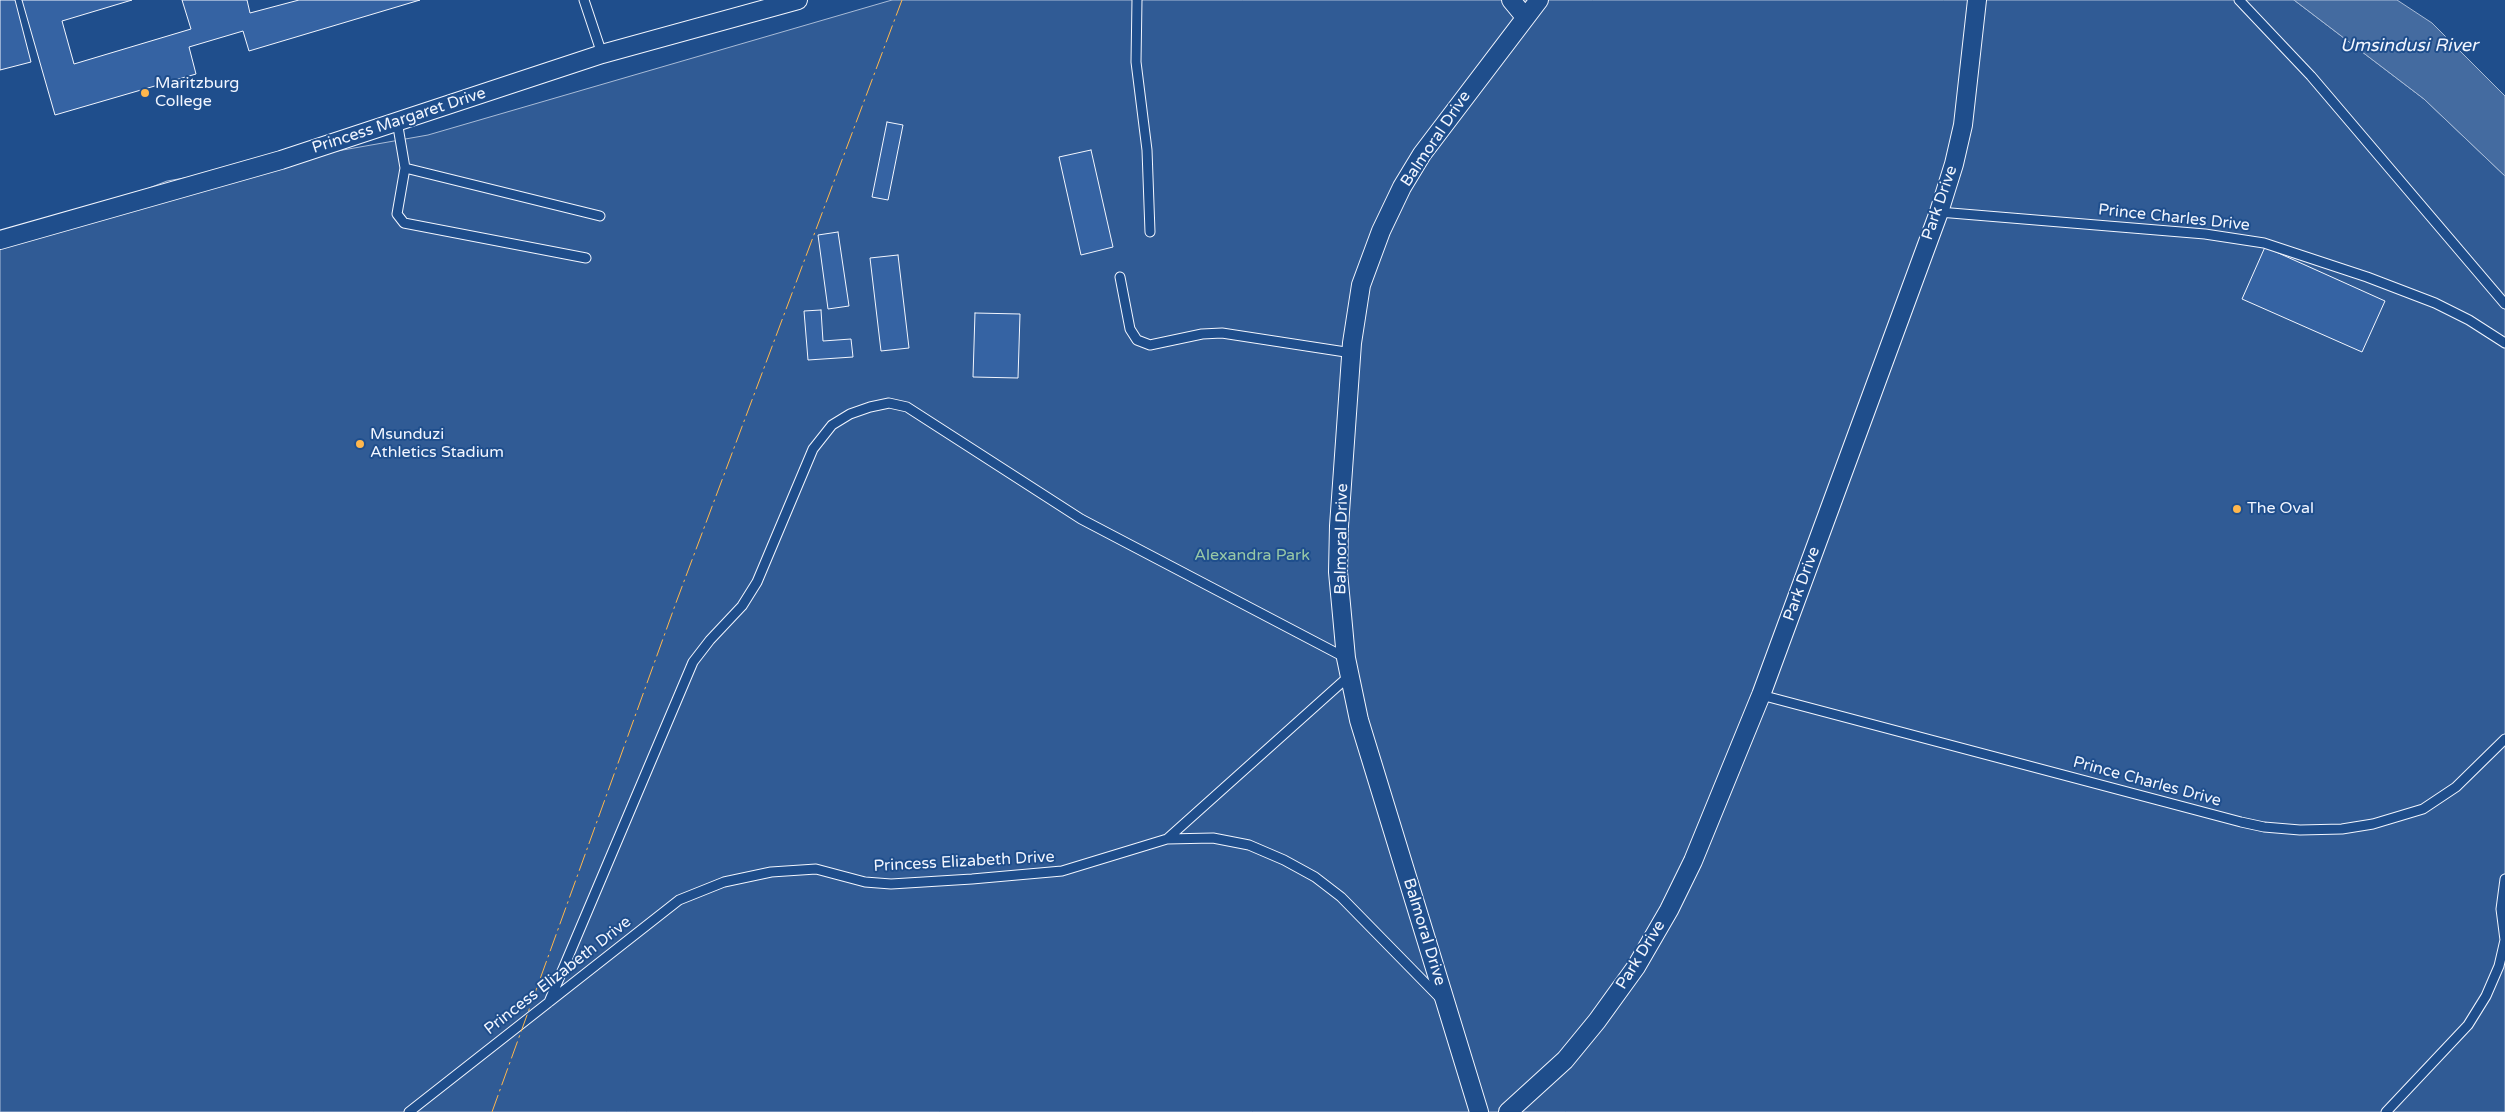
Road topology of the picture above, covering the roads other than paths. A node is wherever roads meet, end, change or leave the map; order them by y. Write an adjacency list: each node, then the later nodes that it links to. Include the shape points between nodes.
1 (584, 0): 9 (lane)
2 (798, 0): 9 (street, Princess Margaret Drive)
3 (1137, 0): 14 (lane, via 1136,62 1147,150)
4 (1511, 0): 8 (street)
5 (1539, 0): 8 (street, Balmoral Drive)
6 (1977, 0): 12 (street, Park Drive, via 1963,125)
7 (2239, 0): 18 (lane, via 2317,83)
8 (1525, 17): 20 (street, Balmoral Drive, via 1446,121 1402,187 1381,231 1362,285)
9 (602, 54): 10 (street, Princess Margaret Drive)
10 (398, 121): 11 (lane); 15 (street, Princess Margaret Drive, via 281,160)
11 (405, 168): 13 (lane); 16 (lane, via 397,214 404,223)
12 (1938, 212): 19 (lane, Prince Charles Drive, via 2205,234 2264,243 2434,303 2469,320); 23 (street, Park Drive)
13 (600, 216)
14 (1150, 232)
15 (0, 240)
16 (586, 258)
17 (1120, 277): 20 (lane, via 1130,330 1137,340 1150,345 1222,333)
18 (2505, 304)
19 (2505, 344)
20 (1352, 353): 21 (street, Balmoral Drive, via 1338,526 1338,572)
21 (1346, 658): 22 (street, Balmoral Drive); 27 (lane, via 1081,519 907,407 889,403 850,414 832,426 814,449 757,582 742,606 693,662)
22 (1349, 676): 25 (lane); 28 (street, Balmoral Drive, via 1359,720)
23 (1761, 695): 24 (lane, Prince Charles Drive, via 2241,822 2300,830 2373,824 2423,809 2456,787); 31 (street, Park Drive, via 1693,861 1636,967 1566,1060)
24 (2505, 739)
25 (1167, 839): 27 (lane, Princess Elizabeth Drive, via 1062,871 1044,873 891,884 865,882 816,868 771,872 724,882 679,900); 28 (lane, Princess Elizabeth Drive, via 1213,838 1249,845 1315,877 1341,897)
26 (2505, 879): 32 (lane, via 2501,909 2505,940 2486,996 2468,1025)
27 (550, 1002): 29 (lane, Princess Elizabeth Drive)
28 (1446, 1004): 30 (street, Balmoral Drive)
29 (409, 1112)
30 (1479, 1112)
31 (1508, 1112)
32 (2386, 1112)

